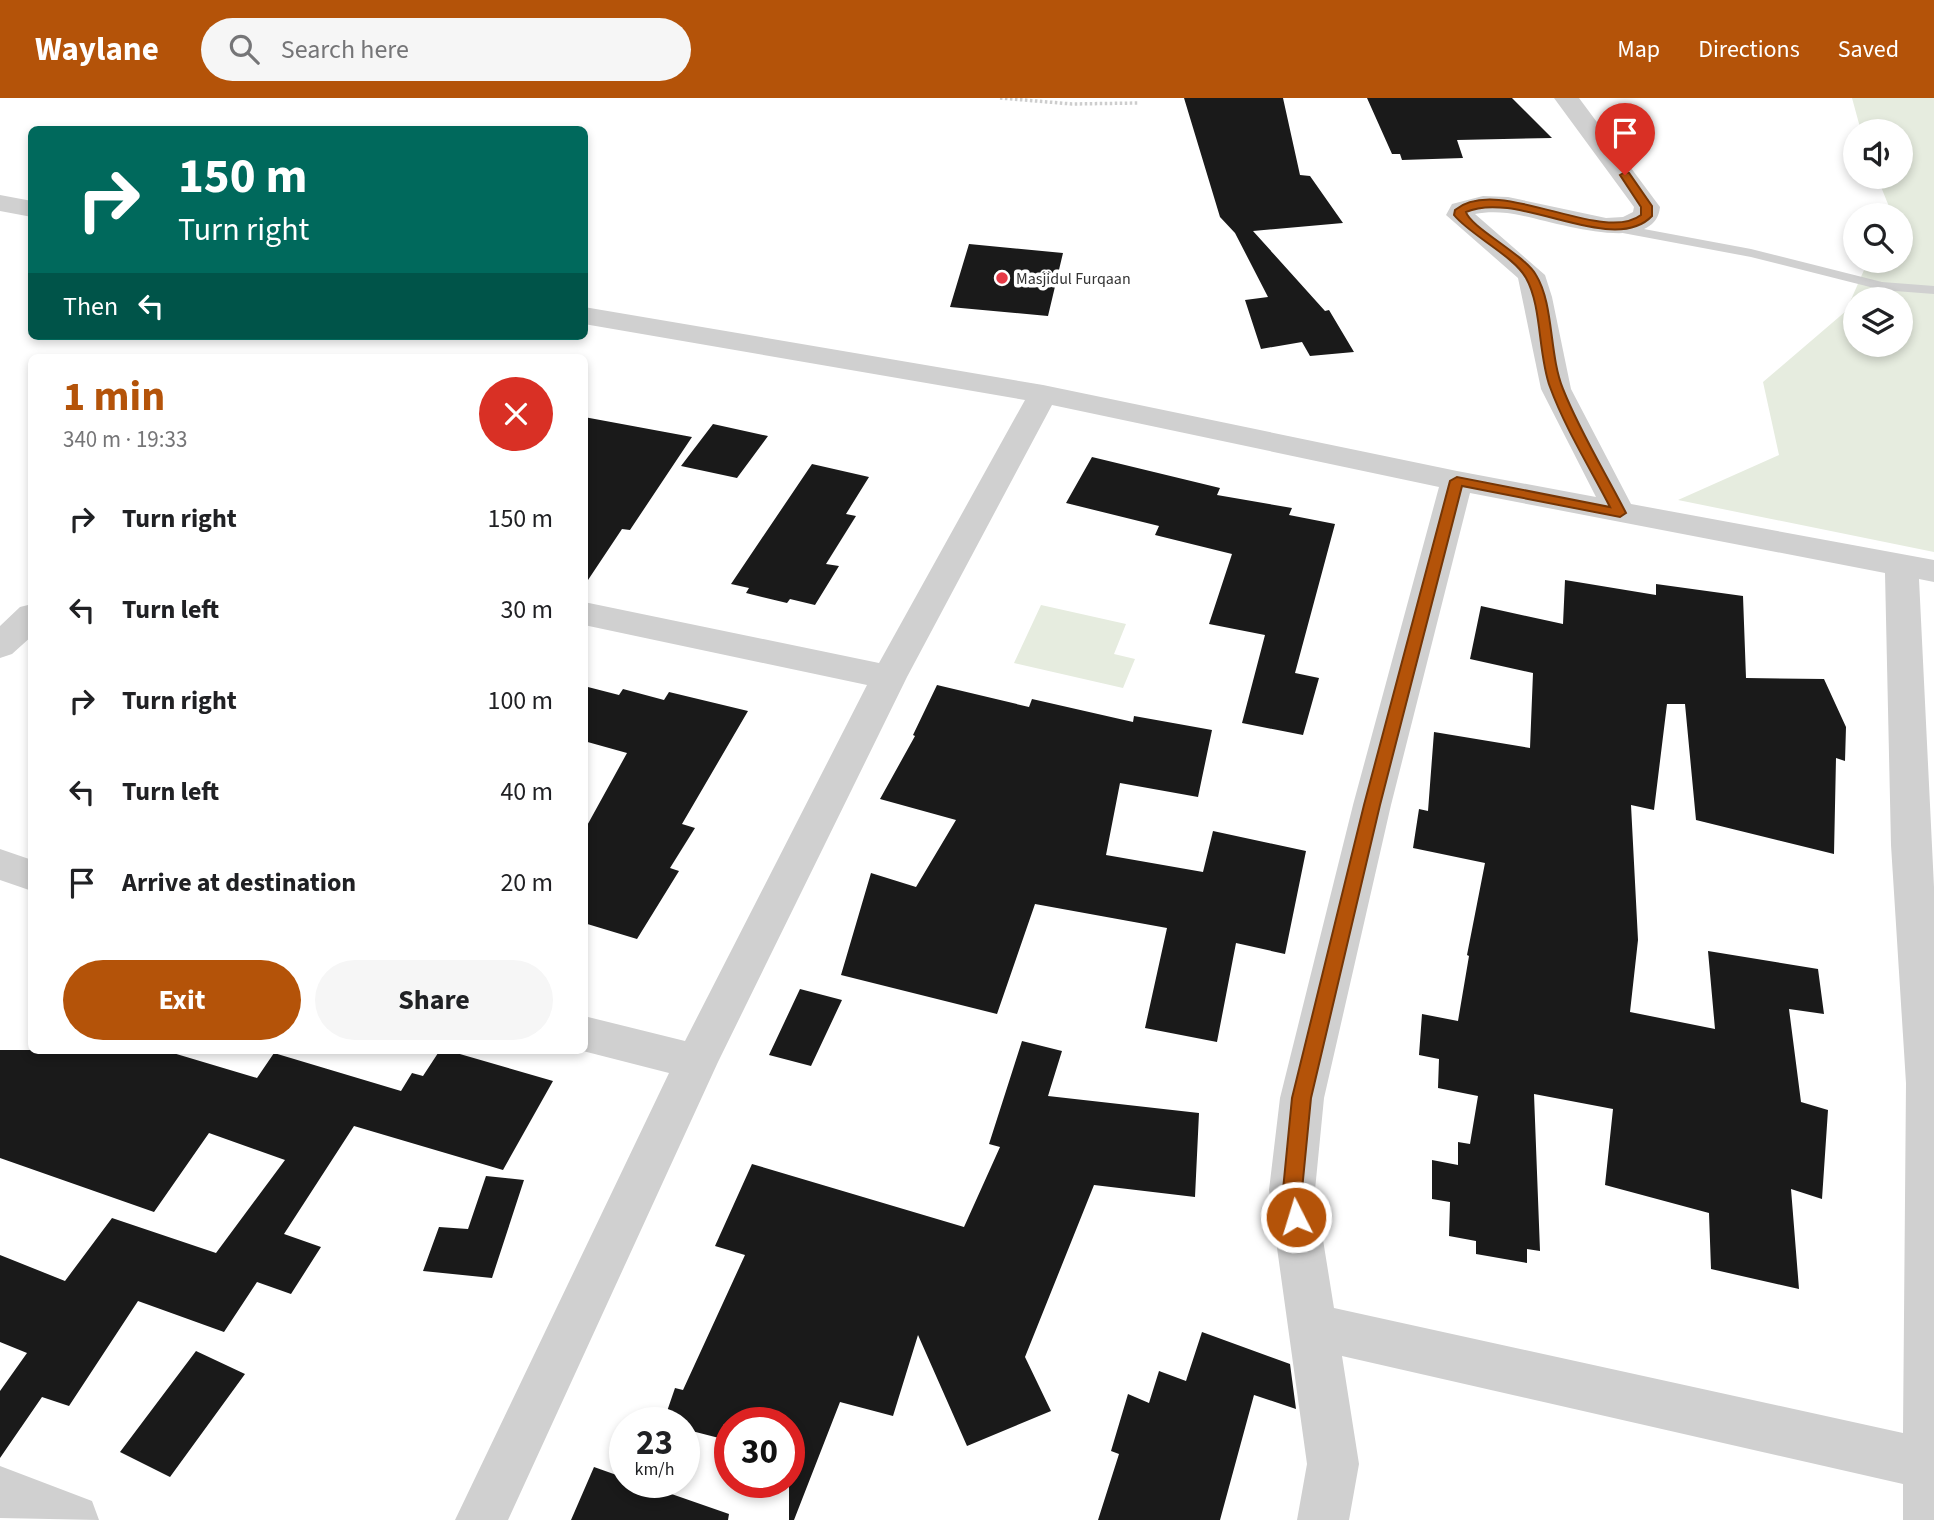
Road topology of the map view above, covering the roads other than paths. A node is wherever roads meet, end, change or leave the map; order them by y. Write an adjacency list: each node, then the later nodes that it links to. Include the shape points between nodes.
1 (1566, 98): 4 (street, via 1647,206 1646,216 1637,223)
2 (0, 203): 3 (street)
3 (28, 208)
4 (1617, 228): 5 (lane, via 1751,253 1873,284); 9 (street, via 1517,206 1471,205 1460,215 1531,275 1556,389)
5 (1934, 290)
6 (588, 316): 7 (street)
7 (1043, 394): 8 (street); 14 (street)
8 (1457, 481): 9 (street); 19 (street, via 1302,1098 1292,1190)
9 (1620, 513): 10 (street)
10 (1918, 568): 20 (street, via 1912,845 1928,1083)
11 (588, 614): 14 (street)
12 (28, 619): 13 (street)
13 (0, 646)
14 (888, 677): 18 (street)
15 (0, 864): 16 (street)
16 (28, 874)
17 (588, 1035): 18 (street)
18 (696, 1062): 23 (street)
19 (1312, 1326): 20 (street); 24 (street, via 1333,1464)
20 (1930, 1464): 25 (street)
21 (0, 1493): 22 (street)
22 (74, 1520)
23 (481, 1520)
24 (1323, 1520)
25 (1929, 1520)

